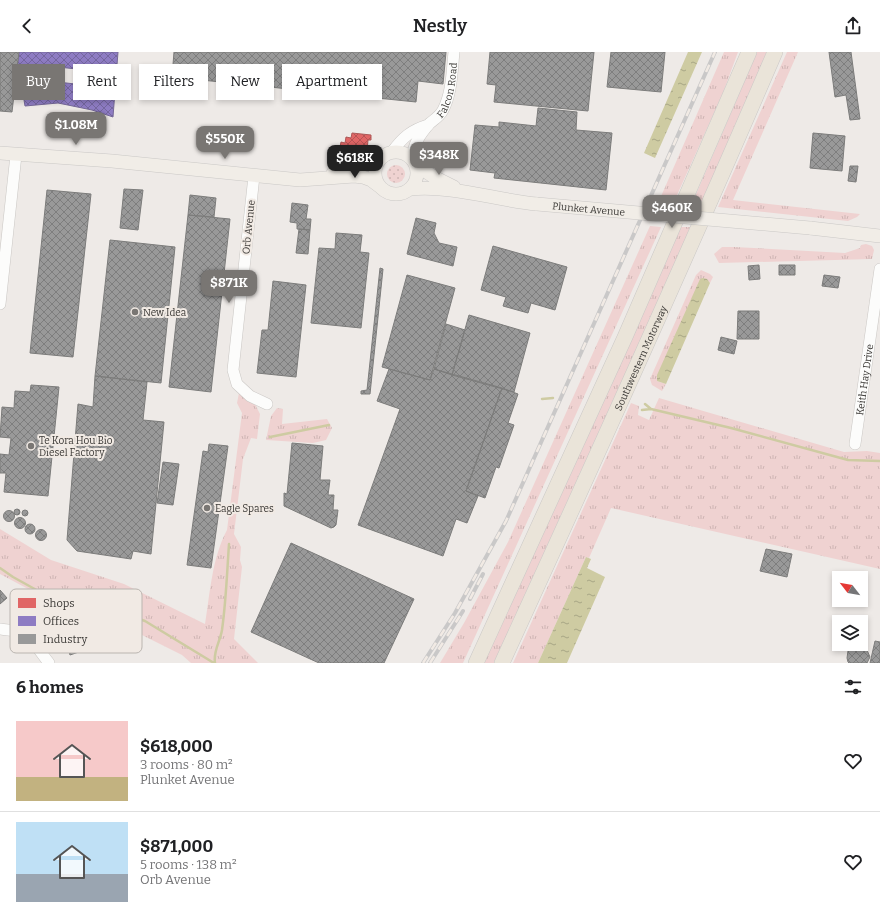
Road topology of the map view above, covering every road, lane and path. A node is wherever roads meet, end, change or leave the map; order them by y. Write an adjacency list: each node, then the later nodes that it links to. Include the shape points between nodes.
1 (454, 52): 4 (street, Falcon Road, via 447,101 439,116)
2 (749, 52): 23 (highway, via 625,337)
3 (776, 52): 24 (highway, Southwestern Motorway, via 597,457)
4 (430, 124): 6 (street, Falcon Road, via 410,132); 8 (street, Falcon Road, via 412,151)
5 (0, 153): 7 (main road)
6 (388, 154): 8 (main road, via 404,154); 10 (main road); 11 (main road, via 378,161 374,174)
7 (16, 155): 9 (main road, via 119,161); 16 (street)
8 (415, 163): 12 (main road, via 417,178); 13 (main road, Plunket Avenue, via 434,177)
9 (254, 176): 10 (main road); 17 (street, Orb Avenue, via 233,370 237,384 250,396)
10 (318, 179): 11 (main road, via 363,177)
11 (378, 186): 12 (main road, via 384,192 398,195)
12 (410, 189): 13 (main road, Plunket Avenue, via 435,188)
13 (466, 192): 14 (main road, Plunket Avenue, bridge, via 514,202)
14 (880, 236)
15 (880, 268): 18 (street, Keith Hay Drive)
16 (0, 304)
17 (267, 404)
18 (855, 444)
19 (0, 629): 20 (street)
20 (10, 630)
21 (41, 653): 22 (street)
22 (49, 663)
23 (476, 663)
24 (502, 663)

